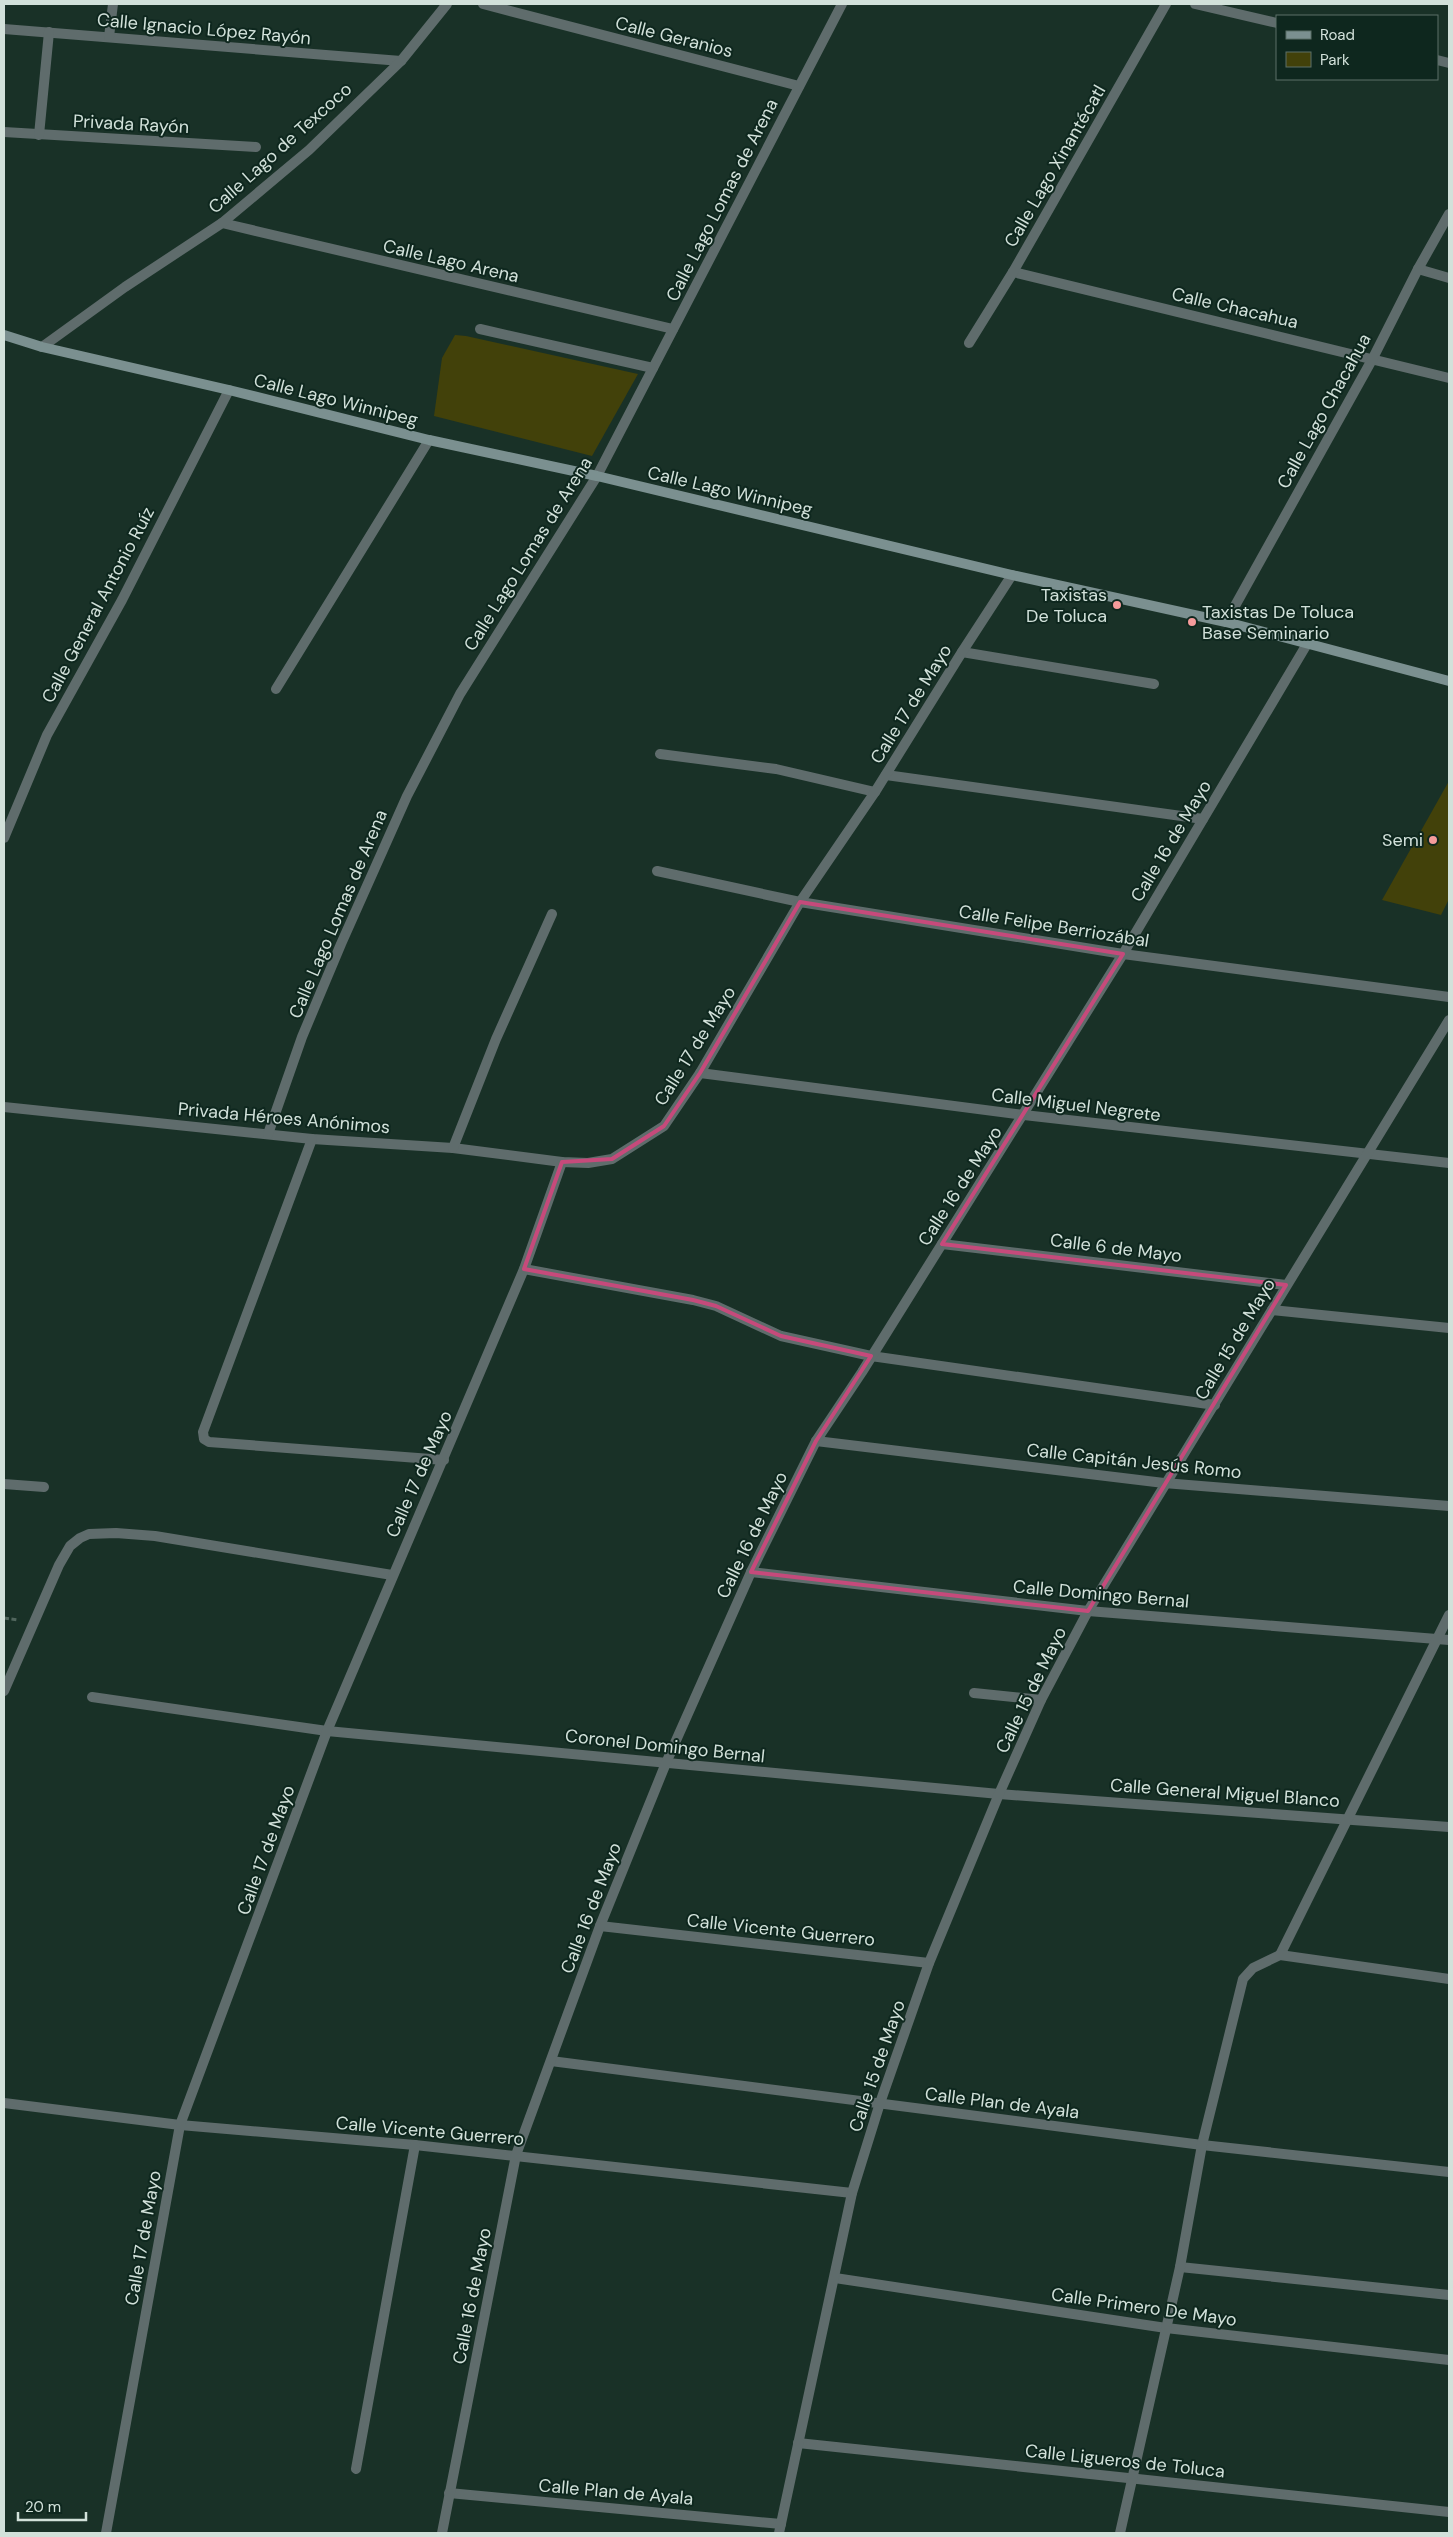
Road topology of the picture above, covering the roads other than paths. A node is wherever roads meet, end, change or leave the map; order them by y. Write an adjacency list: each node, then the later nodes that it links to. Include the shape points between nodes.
1 (113, 4): 10 (street)
2 (447, 4): 11 (street, Calle Lago de Texcoco)
3 (483, 4): 12 (street, Calle Geranios)
4 (842, 4): 12 (street, Calle Lago Lomas de Arena)
5 (1166, 4): 19 (street, Calle Lago Xinantécatl)
6 (1194, 4): 7 (street)
7 (1276, 23)
8 (4, 29): 9 (street, Calle Ignacio López Rayón)
9 (49, 32): 10 (street, Calle Ignacio López Rayón); 14 (street)
10 (109, 37): 11 (street, Calle Ignacio López Rayón)
11 (401, 61): 17 (street, Calle Lago de Texcoco, via 309,150)
12 (799, 86): 22 (street, Calle Lago Lomas de Arena)
13 (4, 132): 14 (street, Privada Rayón)
14 (39, 135): 15 (street, Privada Rayón)
15 (256, 147)
16 (1449, 214): 18 (street, Calle Lago Chacahua)
17 (222, 223): 22 (street, Calle Lago Arena); 25 (street, Calle Lago de Texcoco)
18 (1418, 269): 20 (street); 26 (street, Calle Lago Chacahua)
19 (1013, 272): 24 (street, Calle Lago Xinantécatl); 26 (street, Calle Chacahua)
20 (1449, 278)
21 (480, 329): 27 (street)
22 (673, 329): 27 (street, Calle Lago Lomas de Arena)
23 (4, 335): 25 (main road, Calle Lago Winnipeg)
24 (969, 343)
25 (42, 346): 29 (main road, Calle Lago Winnipeg)
26 (1373, 358): 28 (street, Calle Chacahua); 33 (street, Calle Lago Chacahua)
27 (653, 368): 31 (street, Calle Lago Lomas de Arena)
28 (1449, 378)
29 (229, 390): 30 (main road, Calle Lago Winnipeg); 43 (street, Calle General Antonio Ruíz, via 122,600 47,735)
30 (429, 440): 31 (main road, Calle Lago Winnipeg); 38 (street)
31 (597, 476): 32 (main road, Calle Lago Winnipeg); 53 (street, Calle Lago Lomas de Arena, via 460,694 407,796 302,1037)
32 (1012, 575): 33 (main road, Calle Lago Winnipeg); 35 (street, Calle 17 de Mayo)
33 (1226, 622): 34 (main road, Calle Lago Winnipeg)
34 (1307, 644): 36 (main road, Calle Lago Winnipeg); 42 (street, Calle 16 de Mayo)
35 (962, 652): 37 (street); 40 (street, Calle 17 de Mayo)
36 (1449, 681)
37 (1154, 684)
38 (276, 689)
39 (660, 754): 41 (street, via 776,769)
40 (886, 775): 41 (street, Calle 17 de Mayo); 42 (street)
41 (875, 792): 45 (street, Calle 17 de Mayo)
42 (1203, 819): 47 (street, Calle 16 de Mayo)
43 (4, 838)
44 (657, 871): 45 (street, Calle Felipe Berriozábal)
45 (800, 902): 47 (street, Calle Felipe Berriozábal); 50 (street, Calle 17 de Mayo)
46 (552, 914): 55 (street)
47 (1124, 954): 48 (street, Calle Felipe Berriozábal); 52 (street, Calle 16 de Mayo)
48 (1449, 997)
49 (1449, 1020): 56 (street, Calle 15 de Mayo)
50 (700, 1073): 52 (street, Calle Miguel Negrete); 57 (street, Calle 17 de Mayo, via 664,1126 633,1148 612,1159 588,1163)
51 (4, 1107): 53 (street, Privada Héroes Anónimos)
52 (1024, 1115): 56 (street, Calle Miguel Negrete); 59 (street, Calle 16 de Mayo)
53 (268, 1134): 54 (street, Privada Héroes Anónimos)
54 (312, 1139): 55 (street, Privada Héroes Anónimos); 67 (street, via 203,1432 204,1439 209,1442)
55 (453, 1148): 57 (street, Privada Héroes Anónimos)
56 (1365, 1154): 58 (street, Calle Miguel Negrete); 61 (street, Calle 15 de Mayo)
57 (562, 1162): 60 (street, Calle 17 de Mayo)
58 (1449, 1163)
59 (942, 1244): 61 (street, Calle 6 de Mayo); 64 (street, Calle 16 de Mayo)
60 (524, 1269): 64 (street, via 693,1300 725,1310 781,1336); 67 (street, Calle 17 de Mayo)
61 (1286, 1285): 62 (street, Calle 15 de Mayo)
62 (1272, 1310): 63 (street); 65 (street, Calle 15 de Mayo)
63 (1449, 1328)
64 (871, 1356): 65 (street); 66 (street, Calle 16 de Mayo)
65 (1215, 1405): 68 (street, Calle 15 de Mayo)
66 (816, 1441): 68 (street, Calle Capitán Jesús Romo); 72 (street, Calle 16 de Mayo)
67 (444, 1460): 73 (street, Calle 17 de Mayo)
68 (1164, 1483): 71 (street, Calle Capitán Jesús Romo); 74 (street, Calle 15 de Mayo)
69 (4, 1484): 70 (street)
70 (44, 1487)
71 (1449, 1506)
72 (751, 1572): 74 (street, Calle Domingo Bernal); 83 (street, Calle 16 de Mayo)
73 (392, 1576): 78 (street, via 155,1536 90,1534 70,1546 59,1565); 82 (street, Calle 17 de Mayo)
74 (1088, 1611): 76 (street, Calle Domingo Bernal); 81 (street, Calle 15 de Mayo)
75 (1449, 1615): 76 (street)
76 (1437, 1639): 77 (street, Calle Domingo Bernal); 85 (street)
77 (1449, 1640)
78 (4, 1691)
79 (974, 1693): 81 (street)
80 (92, 1697): 82 (street, Coronel Domingo Bernal)
81 (1041, 1700): 84 (street, Calle 15 de Mayo)
82 (327, 1731): 83 (street, Coronel Domingo Bernal); 94 (street, Calle 17 de Mayo)
83 (666, 1763): 84 (street, Coronel Domingo Bernal); 87 (street, Calle 16 de Mayo)
84 (999, 1794): 85 (street, Calle General Miguel Blanco); 89 (street, Calle 15 de Mayo)
85 (1347, 1818): 86 (street, Calle General Miguel Blanco); 88 (street)
86 (1449, 1827)
87 (600, 1926): 89 (street, Calle Vicente Guerrero); 91 (street, Calle 16 de Mayo)
88 (1280, 1955): 90 (street); 96 (street, via 1253,1968 1243,1979)
89 (929, 1963): 93 (street, Calle 15 de Mayo)
90 (1449, 1978)
91 (551, 2061): 93 (street, Calle Plan de Ayala); 97 (street, Calle 16 de Mayo)
92 (4, 2103): 94 (street, Calle Vicente Guerrero)
93 (880, 2103): 96 (street, Calle Plan de Ayala); 99 (street, Calle 15 de Mayo)
94 (180, 2125): 95 (street, Calle Vicente Guerrero); 111 (street, Calle 17 de Mayo)
95 (415, 2145): 97 (street, Calle Vicente Guerrero); 106 (street)
96 (1202, 2145): 98 (street, Calle Plan de Ayala); 100 (street)
97 (516, 2155): 99 (street, Calle Vicente Guerrero); 108 (street, Calle 16 de Mayo)
98 (1449, 2172)
99 (852, 2192): 101 (street, Calle 15 de Mayo)
100 (1180, 2267): 102 (street); 103 (street)
101 (835, 2278): 103 (street, Calle Primero De Mayo); 105 (street, Calle 15 de Mayo)
102 (1449, 2294)
103 (1166, 2328): 104 (street, Calle Primero De Mayo); 107 (street)
104 (1449, 2360)
105 (798, 2443): 107 (street, Calle Ligueros de Toluca); 110 (street, Calle 15 de Mayo)
106 (356, 2470)
107 (1133, 2478): 109 (street, Calle Ligueros de Toluca); 113 (street)
108 (449, 2493): 110 (street, Calle Plan de Ayala); 112 (street, Calle 16 de Mayo)
109 (1449, 2512)
110 (780, 2529)
111 (106, 2533)
112 (442, 2533)
113 (1120, 2533)

